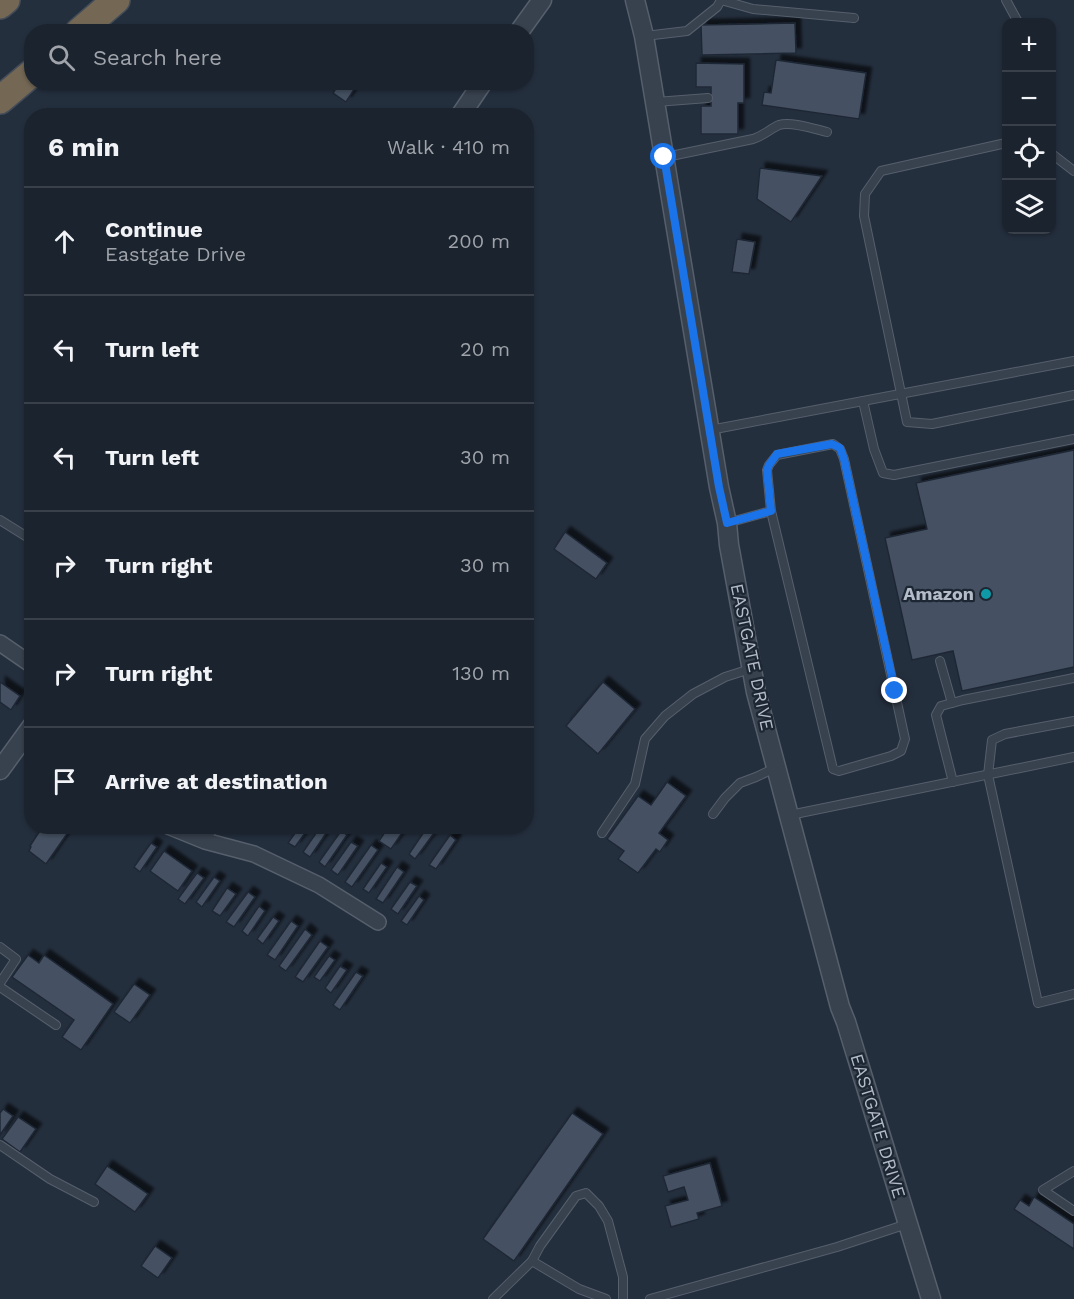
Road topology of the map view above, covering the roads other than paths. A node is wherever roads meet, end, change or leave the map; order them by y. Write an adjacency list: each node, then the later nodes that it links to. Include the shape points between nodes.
1 (5, 0): 7 (highway)
2 (116, 0): 10 (highway)
3 (542, 0): 11 (street)
4 (635, 0): 12 (street, EASTGATE DRIVE)
5 (721, 0): 8 (lane, via 753,9); 12 (lane, via 687,31)
6 (1006, 0): 9 (lane)
7 (0, 5)
8 (854, 18)
9 (1016, 18)
10 (89, 24)
11 (525, 24)
12 (644, 36): 17 (street, EASTGATE DRIVE)
13 (24, 80): 16 (highway)
14 (477, 90): 18 (street)
15 (708, 98): 17 (lane)
16 (0, 100)
17 (655, 102): 21 (street, EASTGATE DRIVE)
18 (465, 108)
19 (827, 132): 21 (lane, via 783,124 753,139)
20 (1002, 143): 25 (lane, via 881,171 865,194 864,216)
21 (664, 157): 28 (street, EASTGATE DRIVE)
22 (1056, 157): 23 (lane)
23 (1074, 171)
24 (1074, 361): 25 (lane)
25 (901, 394): 26 (lane, via 907,422 932,424); 27 (lane)
26 (1074, 395)
27 (863, 401): 28 (lane); 29 (lane, via 883,473 894,475)
28 (710, 430): 32 (street, EASTGATE DRIVE)
29 (1074, 439)
30 (771, 511): 30 (lane, via 767,470 777,454 832,444 840,448 905,739 901,751 839,771 833,769); 32 (lane)
31 (0, 520): 33 (lane)
32 (727, 523): 37 (street, EASTGATE DRIVE)
33 (24, 535)
34 (0, 643): 35 (street)
35 (24, 660)
36 (940, 661): 39 (lane)
37 (752, 668): 43 (street, EASTGATE DRIVE); 49 (lane, via 693,694 665,716 645,739 635,784)
38 (1074, 678): 39 (lane)
39 (952, 703): 46 (lane, via 941,706 936,715)
40 (1074, 721): 45 (lane, via 992,740)
41 (24, 738): 44 (street)
42 (1074, 757): 45 (lane)
43 (776, 767): 47 (lane, via 740,783); 48 (street, EASTGATE DRIVE)
44 (0, 770)
45 (988, 774): 46 (lane); 56 (lane, via 1038,1003)
46 (953, 782): 48 (lane)
47 (713, 814)
48 (789, 815): 62 (street, EASTGATE DRIVE, via 840,1008)
49 (603, 833)
50 (188, 834): 52 (street)
51 (210, 834): 52 (lane)
52 (205, 841): 53 (street, via 254,854 319,885)
53 (378, 922)
54 (0, 947): 55 (lane, via 16,958)
55 (0, 985): 57 (lane)
56 (1074, 994)
57 (56, 1025)
58 (0, 1145): 60 (lane, via 50,1179)
59 (1074, 1171): 61 (lane, via 1043,1190)
60 (94, 1202)
61 (1074, 1211)
62 (908, 1224): 64 (lane); 70 (street, EASTGATE DRIVE)
63 (532, 1261): 65 (lane); 66 (lane, via 579,1289); 67 (lane, via 576,1196 586,1193 608,1221 623,1277)
64 (665, 1295): 68 (lane); 69 (lane)
65 (493, 1299)
66 (606, 1299)
67 (623, 1299)
68 (650, 1299)
69 (677, 1299)
70 (932, 1299)

